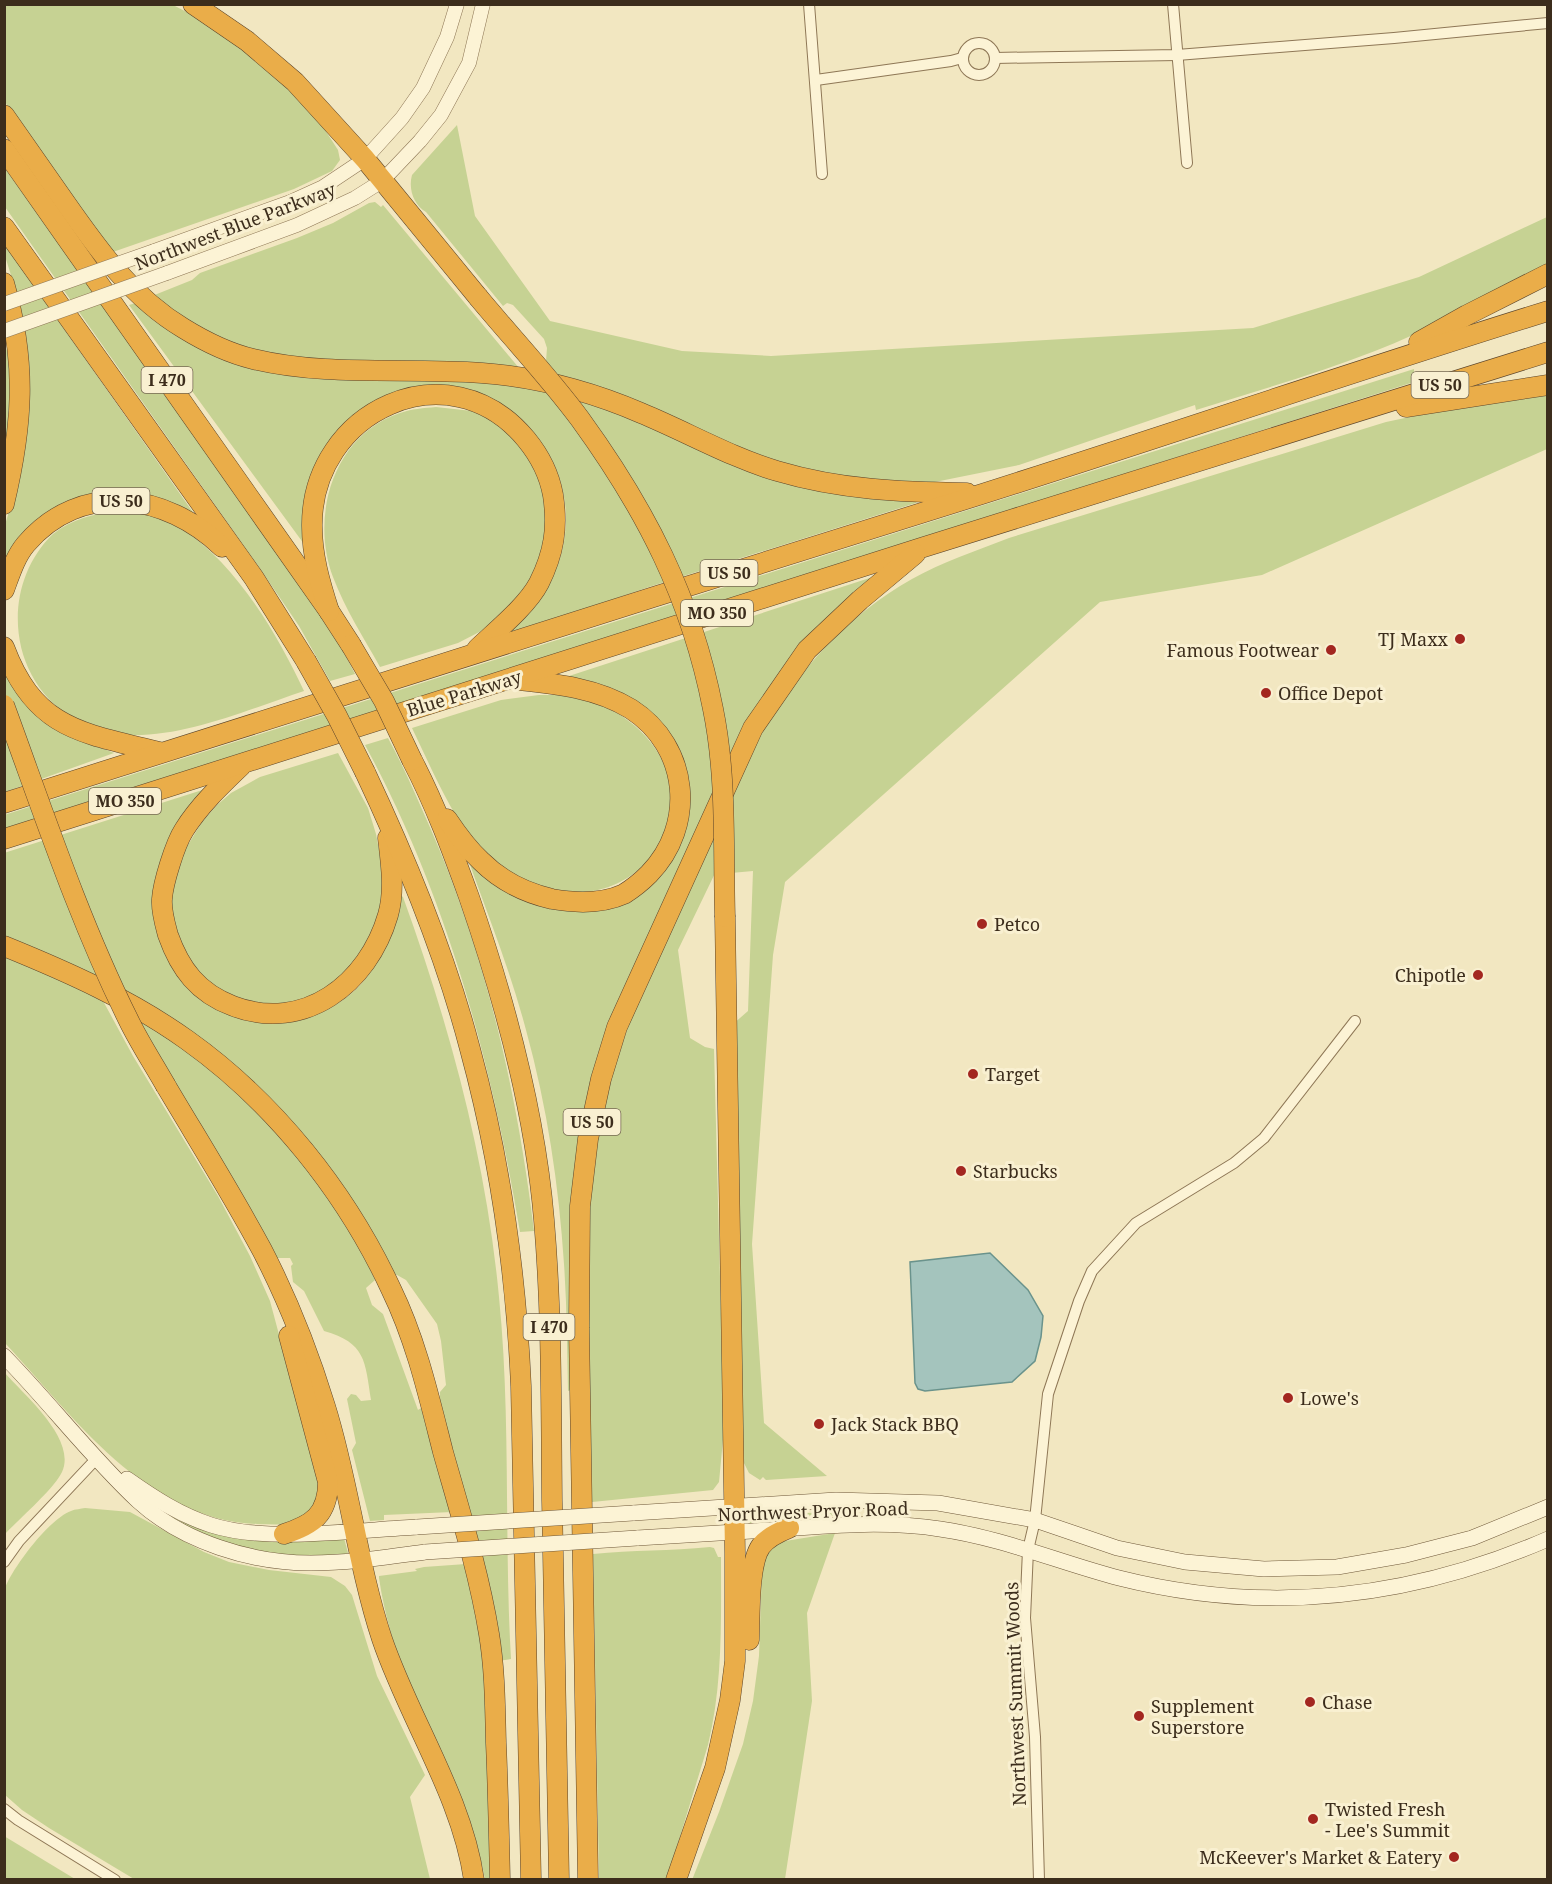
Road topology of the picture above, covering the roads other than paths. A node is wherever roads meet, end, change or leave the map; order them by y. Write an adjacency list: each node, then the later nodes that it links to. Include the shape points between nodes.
1 (193, 4): 13 (highway, via 248,41 295,82)
2 (457, 4): 13 (street, Northwest Blue Parkway, via 447,37 423,88)
3 (483, 4): 16 (street, Northwest Blue Parkway, via 469,63 441,115)
4 (808, 4): 10 (street)
5 (1173, 4): 7 (street)
6 (1548, 23): 7 (street)
7 (1177, 55): 9 (street); 14 (street)
8 (962, 58): 9 (street, via 966,48 981,42 991,48); 9 (street, via 965,68 979,75 993,68); 10 (street)
9 (995, 58)
10 (816, 80): 15 (street)
11 (4, 115): 27 (highway, via 125,282 156,310 216,346 252,359 297,367 483,373 533,380 599,396 742,459 816,481 905,492)
12 (4, 149): 32 (highway, I 470)
13 (365, 159): 16 (highway); 20 (street, Northwest Blue Parkway, bridge, via 323,187 290,202)
14 (1187, 163)
15 (822, 174)
16 (382, 181): 22 (street, Northwest Blue Parkway, bridge, via 297,225); 48 (highway, bridge, via 578,417 621,478 658,542 685,604 701,657 721,767)
17 (4, 227): 30 (highway, I 470)
18 (1548, 274): 24 (highway)
19 (4, 283): 28 (highway, via 18,345 21,386 18,435)
20 (4, 304)
21 (1548, 311): 24 (highway, US 50)
22 (4, 331)
23 (1548, 352): 26 (highway, US 50)
24 (1383, 362): 27 (highway, US 50)
25 (1548, 385): 26 (highway)
26 (1333, 419): 29 (highway, US 50)
27 (985, 493): 34 (highway, US 50)
28 (4, 504)
29 (924, 547): 35 (highway, Blue Parkway / MO 350); 66 (highway, US 50, via 807,650 753,728 617,1027 601,1079 588,1139 580,1206)
30 (254, 578): 31 (highway, US 50, via 210,535 186,519 157,506 104,501 57,517 40,531 24,546); 41 (highway, I 470, bridge, via 337,716)
31 (4, 590)
32 (329, 611): 34 (highway, via 314,557 312,525 316,489 326,463 343,437 365,417 394,401 427,395 458,397 490,408 513,424 536,451 550,478 556,518 553,549 538,585); 39 (highway, I 470, bridge, via 384,701)
33 (4, 647): 37 (highway, via 21,684 42,709 84,733)
34 (472, 653): 37 (highway, US 50)
35 (511, 679): 38 (highway, Blue Parkway / MO 350); 39 (highway, via 570,686 603,696 632,710 657,732 674,760 680,788 673,840 660,862 624,894 598,901 569,902 537,896 505,880 482,862)
36 (4, 705): 45 (highway, bridge, via 102,964 129,1021)
37 (159, 752): 40 (highway, MO 350)
38 (245, 762): 41 (highway, via 210,796 183,831 162,899 174,953 192,979 214,999 244,1010 271,1015 320,1003 361,969 389,914 392,888); 42 (highway, Blue Parkway / MO 350)
39 (428, 792): 65 (highway, I 470, via 454,855 496,980 526,1105 544,1218 550,1331)
40 (4, 803)
41 (383, 810): 64 (highway, I 470, via 436,941 470,1048 510,1248 521,1386)
42 (4, 839)
43 (4, 946): 63 (highway, via 93,984 145,1013 225,1070 269,1111 329,1183 392,1289 418,1358 489,1635)
44 (1355, 1021): 50 (street, Northwest Summit Woods, via 1264,1138 1234,1163 1136,1223 1092,1271 1048,1394)
45 (275, 1278): 52 (highway, via 325,1406); 54 (highway, via 328,1482 326,1504 313,1521)
46 (4, 1356): 47 (main road, Northwest Pryor Road)
47 (97, 1458): 54 (main road, Northwest Pryor Road, via 172,1509 212,1526); 57 (main road, Northwest Pryor Road, via 139,1502 209,1544 278,1561); 58 (street, via 18,1541)
48 (734, 1506): 50 (main road, Northwest Pryor Road, via 883,1500 938,1503); 52 (main road, Northwest Pryor Road, bridge); 53 (highway)
49 (1548, 1507): 50 (main road, Northwest Pryor Road, via 1472,1538 1406,1556 1337,1567 1264,1569 1185,1562 1117,1548)
50 (1035, 1520): 56 (street, Northwest Summit Woods)
51 (789, 1528): 53 (main road, Northwest Pryor Road); 56 (main road, Northwest Pryor Road, via 897,1524 990,1538); 60 (highway, via 769,1539 757,1554 741,1700 721,1772)
52 (356, 1530): 54 (main road, Northwest Pryor Road); 57 (highway)
53 (735, 1532): 57 (main road, Northwest Pryor Road, bridge, via 425,1552); 60 (highway, via 736,1633 730,1700 715,1768)
54 (284, 1534)
55 (1548, 1539): 56 (main road, Northwest Pryor Road, via 1475,1567 1406,1585 1308,1598 1260,1599 1174,1589 1119,1578)
56 (1028, 1550): 68 (street, Northwest Summit Woods, via 1025,1618 1035,1737)
57 (362, 1560): 62 (highway, via 383,1640 459,1819)
58 (4, 1562)
59 (4, 1809): 61 (street)
60 (693, 1834): 67 (highway)
61 (115, 1880)
62 (474, 1880)
63 (500, 1880)
64 (531, 1880)
65 (559, 1880)
66 (588, 1880)
67 (676, 1880)
68 (1039, 1880)

